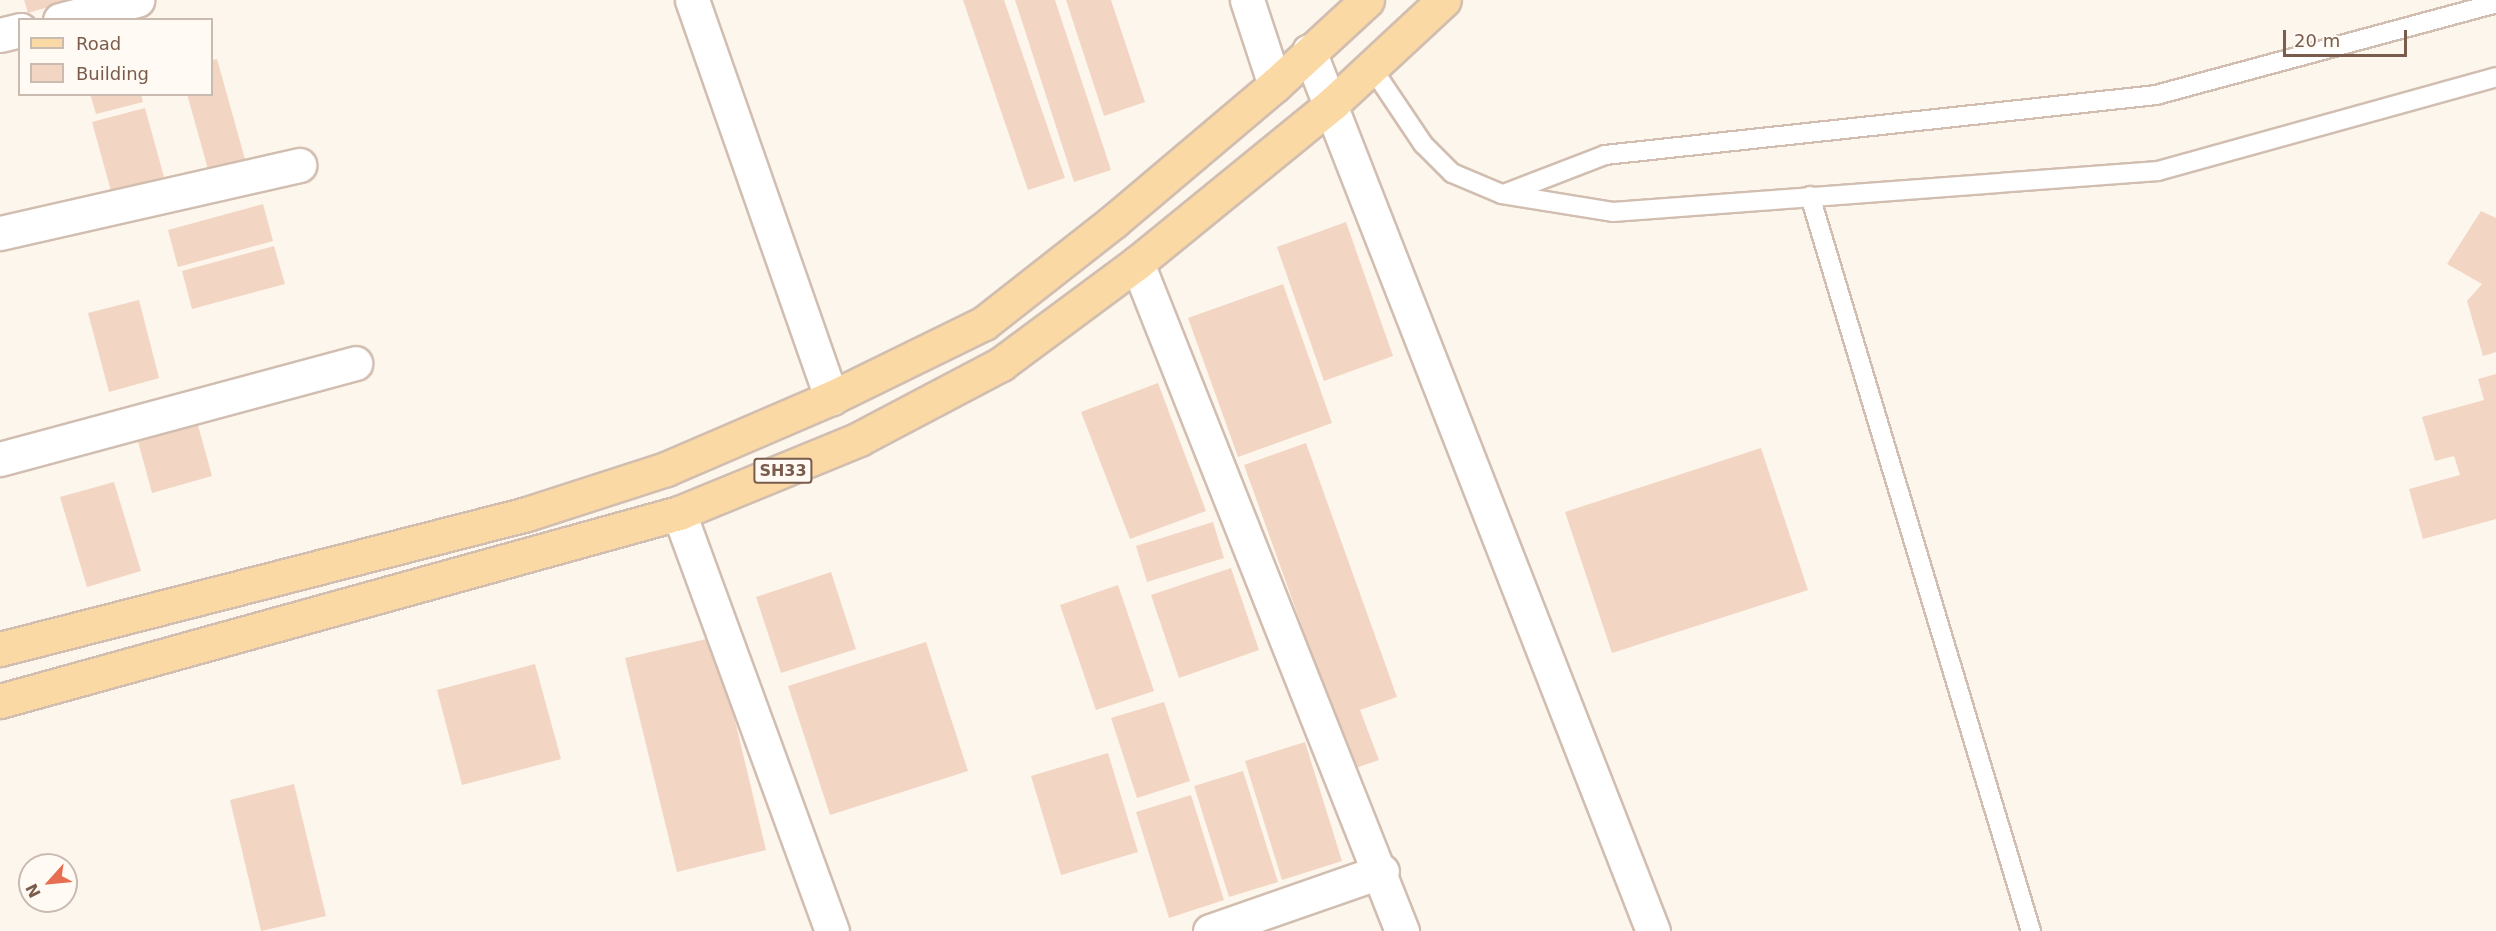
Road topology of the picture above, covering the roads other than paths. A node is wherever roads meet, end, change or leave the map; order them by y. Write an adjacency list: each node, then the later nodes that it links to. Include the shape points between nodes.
1 (137, 0): 7 (street)
2 (692, 0): 21 (street)
3 (1247, 0): 13 (street)
4 (1367, 0): 10 (main road, SH33)
5 (1444, 0): 11 (main road, SH33)
6 (2496, 3): 16 (lane, via 2156,95 1605,155)
7 (68, 18)
8 (18, 30): 9 (street)
9 (0, 35)
10 (1309, 51): 13 (main road, SH33); 14 (street)
11 (1372, 68): 14 (main road, SH33); 16 (lane, via 1423,144 1452,173)
12 (2496, 77): 17 (lane, via 2158,171)
13 (1275, 85): 21 (main road, SH33, via 1114,221 984,323)
14 (1333, 103): 19 (main road, SH33); 30 (street)
15 (298, 165): 18 (street)
16 (1502, 194): 17 (lane, via 1613,212)
17 (1810, 196): 31 (lane)
18 (0, 232)
19 (1137, 263): 23 (main road, SH33, via 1001,364 858,439); 26 (street)
20 (355, 363): 22 (street)
21 (831, 398): 24 (main road, SH33, via 666,469 527,514)
22 (0, 459)
23 (679, 513): 25 (main road, SH33); 27 (street)
24 (0, 649)
25 (0, 701)
26 (1382, 871): 28 (street); 29 (street)
27 (832, 931)
28 (1210, 931)
29 (1402, 931)
30 (1653, 931)
31 (2031, 931)

